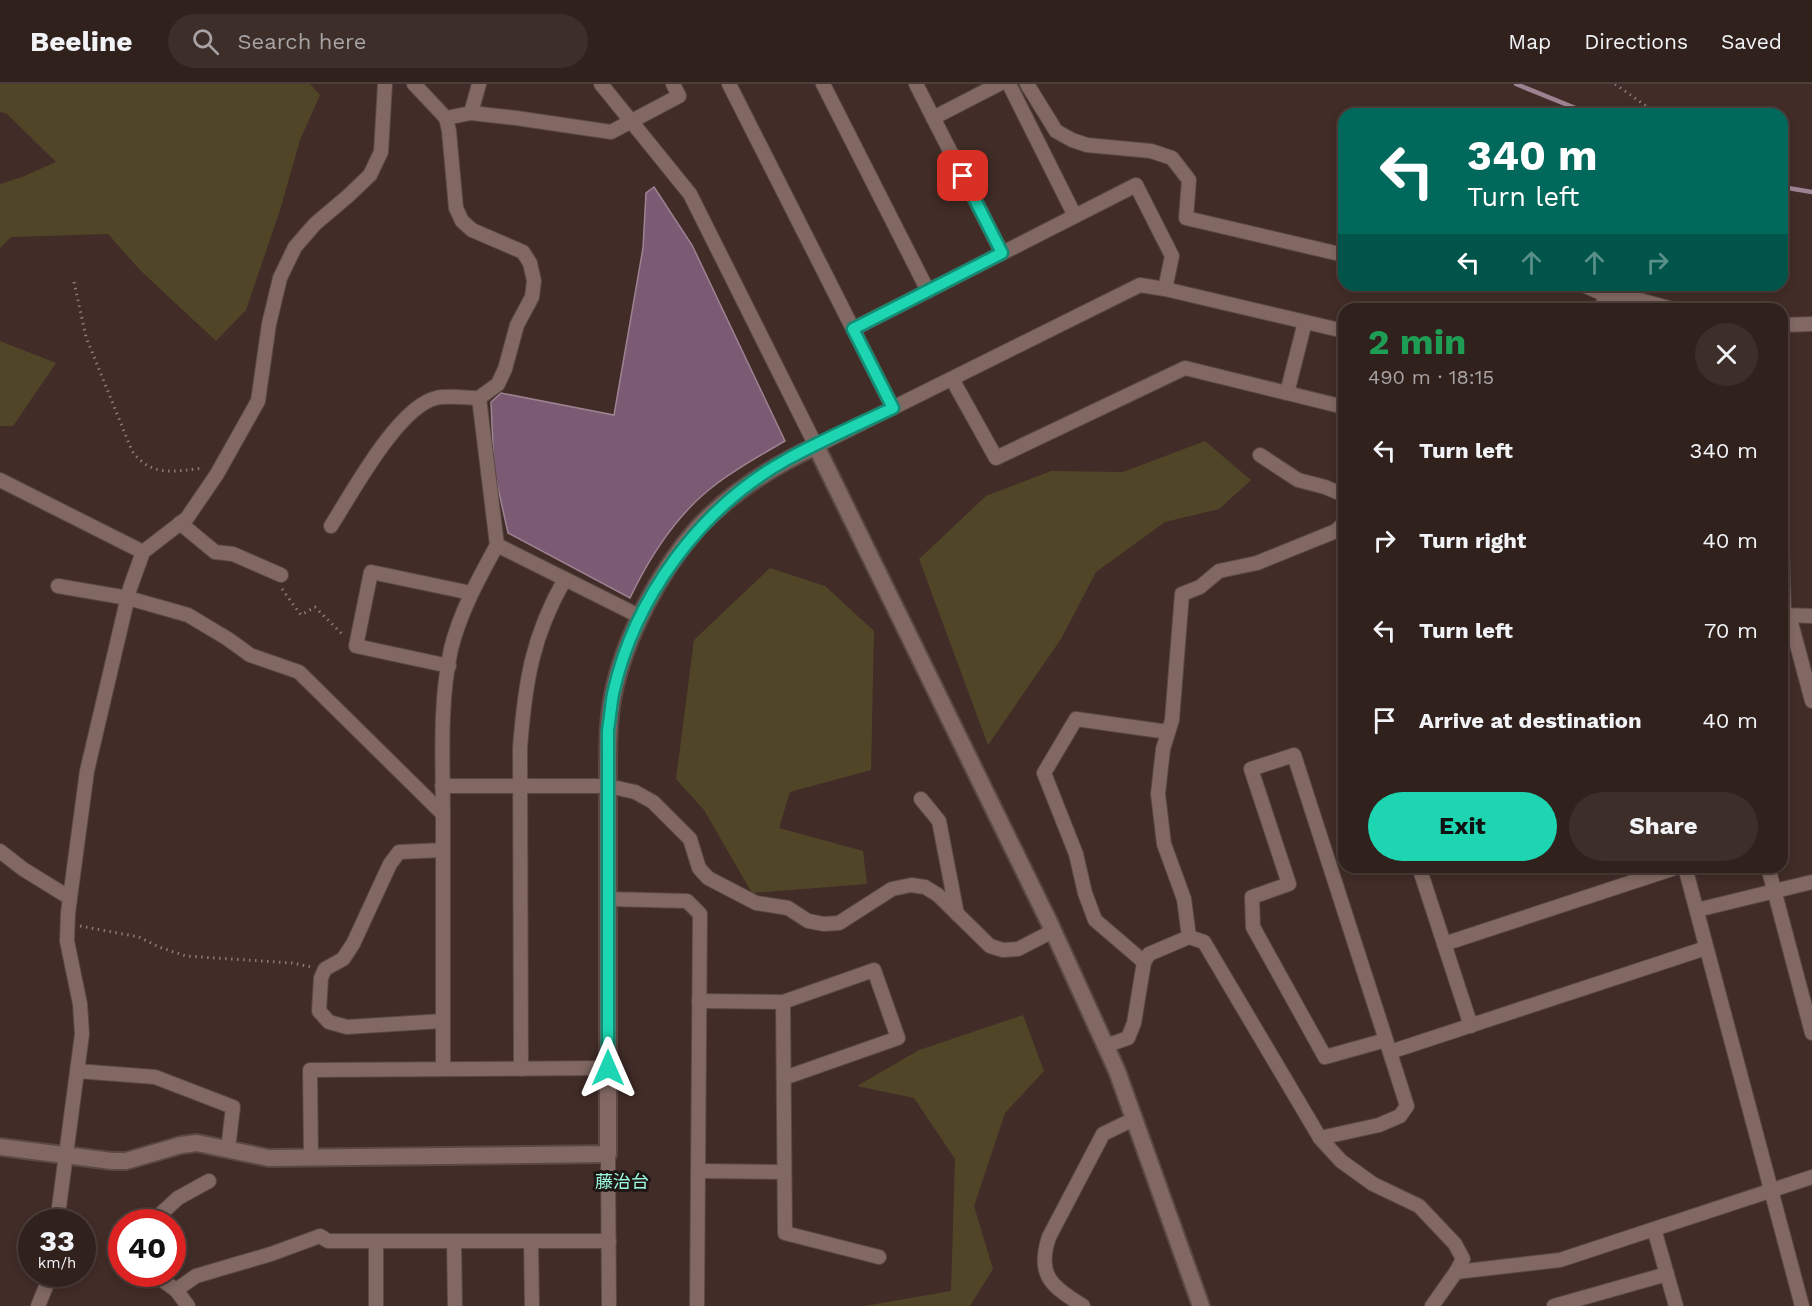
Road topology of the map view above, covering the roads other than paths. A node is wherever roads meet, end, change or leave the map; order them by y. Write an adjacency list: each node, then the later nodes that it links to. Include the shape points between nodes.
1 (385, 84): 39 (street, via 381,152 370,175 295,247 280,278 258,400 221,466)
2 (414, 84): 13 (street)
3 (479, 84): 12 (street)
4 (601, 84): 15 (street)
5 (673, 84): 15 (street, via 679,96)
6 (729, 84): 28 (street)
7 (823, 84): 20 (street)
8 (916, 84): 14 (street)
9 (999, 84): 14 (street)
10 (1009, 84): 16 (street)
11 (1026, 84): 18 (street, via 1056,131 1072,140 1151,151 1172,158 1189,180 1186,218)
12 (471, 113): 13 (street); 15 (street, via 610,132)
13 (446, 118): 32 (street, via 456,208 462,221 472,230 523,252 534,280 532,297 517,325 498,384)
14 (933, 118): 17 (street)
15 (631, 121): 35 (street, via 690,194)
16 (1075, 216): 17 (street); 19 (street, via 1136,185 1172,256)
17 (1002, 253): 20 (street)
18 (1338, 254)
19 (1165, 289): 25 (street); 30 (street, via 1140,285)
20 (928, 291): 28 (street)
21 (1597, 291): 22 (street)
22 (1606, 295): 23 (street); 24 (street, via 1618,294)
23 (1603, 303)
24 (1650, 303)
25 (1305, 322): 29 (street); 31 (street)
26 (1812, 324): 27 (street)
27 (1788, 325)
28 (853, 329): 34 (street)
29 (1338, 330)
30 (952, 379): 31 (street, via 996,458 1185,368); 34 (street)
31 (1287, 393): 33 (street)
32 (478, 398): 40 (street, via 436,398 414,409 376,454); 42 (street)
33 (1338, 406)
34 (893, 408): 35 (street)
35 (816, 446): 50 (street, via 784,461 697,529); 73 (street)
36 (1260, 455): 38 (street, via 1298,480)
37 (0, 480): 43 (street)
38 (1338, 492)
39 (180, 523): 43 (street); 44 (street, via 215,552 233,554)
40 (331, 526)
41 (1338, 529): 55 (street, via 1257,563 1220,571 1200,587 1182,594)
42 (497, 545): 45 (street); 47 (street)
43 (143, 552): 48 (street)
44 (281, 575)
45 (565, 579): 50 (street); 57 (street, via 530,664 524,699)
46 (58, 586): 48 (street)
47 (471, 593): 53 (street); 53 (street, via 371,572 356,646)
48 (128, 598): 60 (street, via 188,615 250,655 299,672); 69 (street, via 87,771)
49 (1788, 615): 51 (street)
50 (641, 616): 58 (street, via 613,694 608,730)
51 (1812, 616)
52 (1788, 625): 54 (street)
53 (449, 666): 56 (street)
54 (1812, 701)
55 (1168, 732): 74 (street, via 1158,794 1164,844 1184,899); 77 (street, via 1076,719 1044,773 1076,854 1095,920)
56 (442, 786): 57 (street); 60 (street)
57 (520, 786): 58 (street); 87 (street)
58 (608, 786): 70 (street); 72 (street, via 635,792 653,802 690,839 699,868 708,878 756,903 788,908 808,921 839,923 892,889 910,885 938,895)
59 (921, 800): 72 (street, via 939,821)
60 (443, 814): 62 (street)
61 (0, 850): 69 (street)
62 (443, 850): 80 (street); 80 (street, via 399,852 353,944 343,959 325,969 319,1011 329,1022 347,1027)
63 (1421, 873): 75 (street)
64 (1660, 873): 75 (street)
65 (1687, 873): 71 (street)
66 (1770, 873): 68 (street)
67 (1812, 882): 68 (street)
68 (1774, 891): 71 (street); 82 (street)
69 (70, 898): 88 (street, via 67,941 82,1034)
70 (608, 898): 78 (street, via 687,901 700,914); 85 (street)
71 (1696, 910): 76 (street)
72 (957, 914): 73 (street, via 990,946 1003,950 1018,949)
73 (1053, 931): 83 (street)
74 (1189, 937): 77 (street, via 1149,954); 91 (street, via 1204,942)
75 (1444, 944): 81 (street)
76 (1706, 948): 81 (street); 101 (street)
77 (1144, 962): 83 (street, via 1128,1038)
78 (699, 1001): 79 (street); 97 (street)
79 (783, 1002): 89 (street); 89 (street, via 874,970 898,1038)
80 (443, 1021): 86 (street)
81 (1471, 1026): 84 (street)
82 (1812, 1033)
83 (1105, 1046): 90 (street)
84 (1388, 1046): 84 (street, via 1294,755 1251,769 1289,885 1252,897 1253,927 1325,1057); 91 (street, via 1407,1106 1400,1116 1379,1125)
85 (608, 1068): 87 (street); 94 (street)
86 (443, 1069): 87 (street); 96 (street, via 310,1070)
87 (521, 1069)
88 (77, 1071): 93 (street, via 155,1077 233,1107); 95 (street)
89 (784, 1078): 98 (street)
90 (1134, 1119): 122 (street, via 1103,1134 1043,1254 1051,1282); 123 (street)
91 (1320, 1138): 110 (street, via 1341,1161 1372,1184 1419,1206 1455,1244 1463,1259)
92 (0, 1147): 95 (street)
93 (228, 1149): 95 (street, via 197,1143 126,1161); 96 (street, via 269,1158)
94 (608, 1154): 96 (street); 108 (street)
95 (66, 1156): 102 (street)
96 (310, 1158)
97 (698, 1171): 98 (street); 121 (street)
98 (784, 1172): 109 (street, via 784,1233)
99 (1812, 1177): 101 (street)
100 (209, 1181): 103 (street)
101 (1772, 1190): 104 (street); 127 (street)
102 (59, 1209)
103 (166, 1209)
104 (1654, 1229): 110 (street, via 1560,1260); 111 (street)
105 (375, 1241): 106 (street); 114 (street, via 328,1241 320,1236 196,1276); 117 (street)
106 (454, 1241): 107 (street); 118 (street)
107 (531, 1241): 108 (street); 119 (street)
108 (609, 1241): 120 (street)
109 (879, 1257)
110 (1456, 1272): 124 (street)
111 (1667, 1274): 125 (street); 126 (street)
112 (46, 1287): 115 (street)
113 (172, 1287): 114 (street)
114 (176, 1290): 116 (street)
115 (38, 1306)
116 (188, 1306)
117 (376, 1306)
118 (455, 1306)
119 (531, 1306)
120 (609, 1306)
121 (697, 1306)
122 (1083, 1306)
123 (1202, 1306)
124 (1432, 1306)
125 (1554, 1306)
126 (1676, 1306)
127 (1802, 1306)

